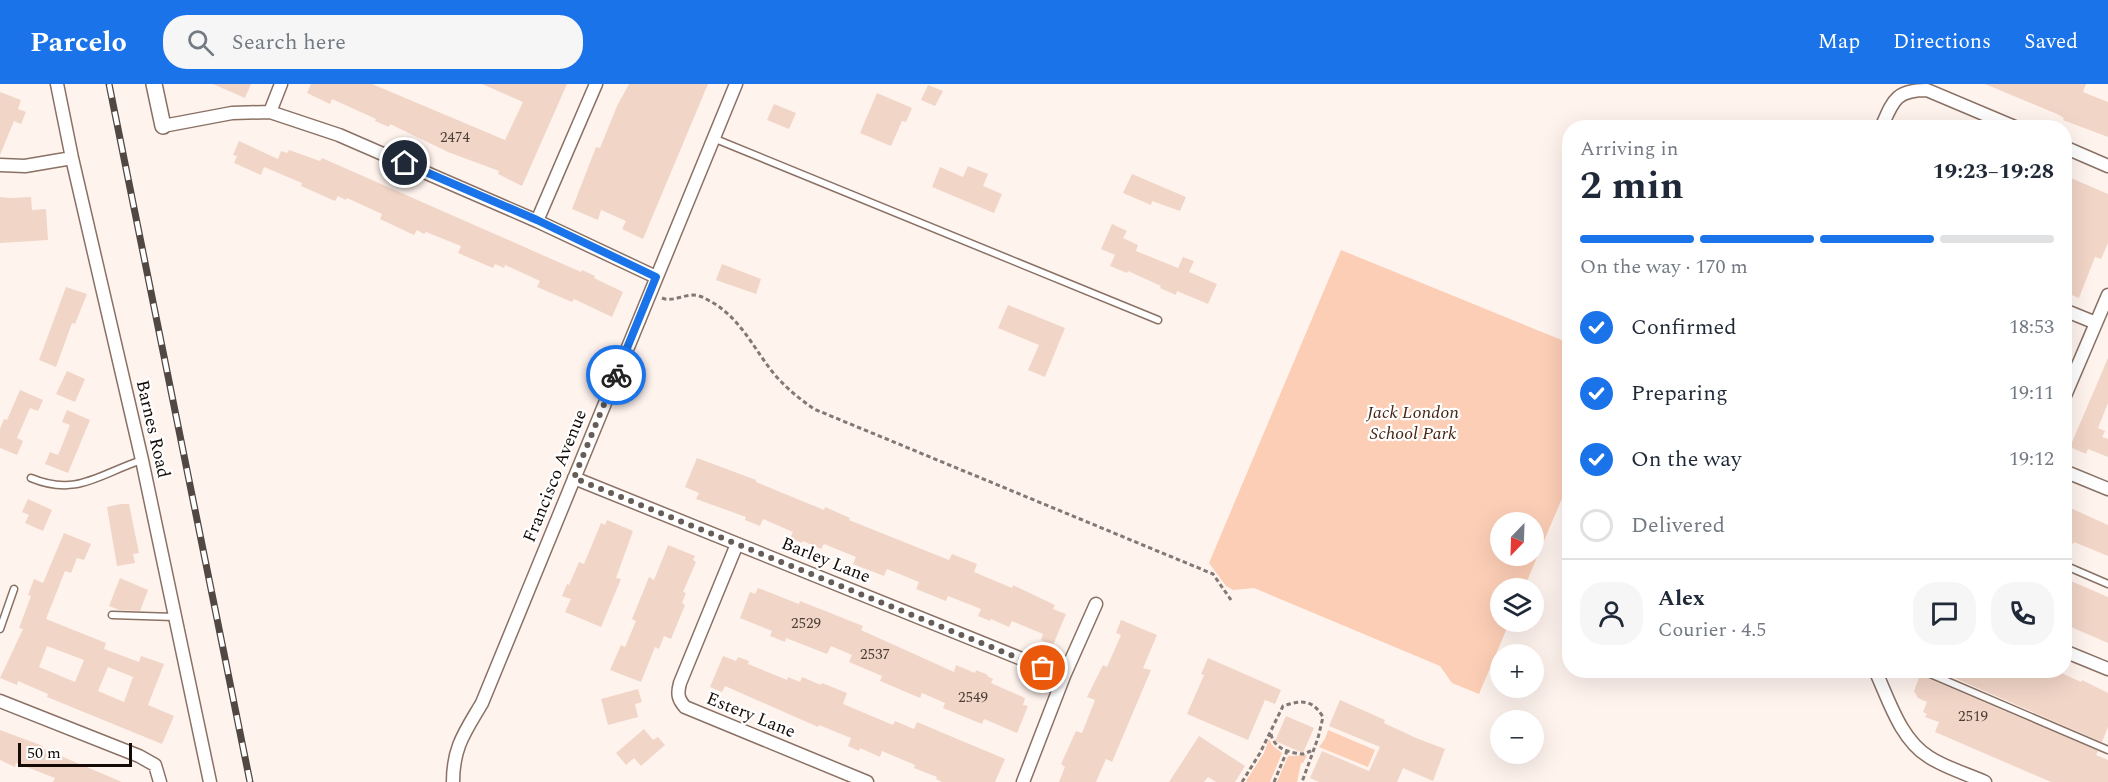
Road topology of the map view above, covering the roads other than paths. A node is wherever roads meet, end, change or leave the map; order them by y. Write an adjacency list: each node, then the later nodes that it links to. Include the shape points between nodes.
1 (57, 84): 12 (street, Barnes Road)
2 (154, 84): 9 (street)
3 (281, 84): 6 (street)
4 (596, 84): 15 (street)
5 (736, 84): 10 (street, Francisco Avenue)
6 (270, 112): 9 (street, via 232,113); 15 (street, via 339,135)
7 (1885, 120): 8 (street, via 1897,97 1911,90 1927,90)
8 (1998, 120)
9 (163, 126)
10 (713, 138): 16 (street, Francisco Avenue); 19 (lane)
11 (2072, 150): 14 (street)
12 (72, 158): 13 (street, via 25,166); 22 (street, Barnes Road)
13 (0, 165)
14 (2108, 166)
15 (537, 220): 16 (street)
16 (656, 277): 25 (street, Francisco Avenue)
17 (2108, 295): 20 (street)
18 (2072, 313): 20 (street)
19 (1158, 320)
20 (2096, 323): 21 (street)
21 (2072, 379)
22 (142, 460): 24 (lane, via 72,486); 33 (street, Barnes Road)
23 (2072, 474): 26 (street)
24 (31, 478)
25 (574, 478): 27 (street, Barley Lane); 44 (street, Francisco Avenue, via 482,703 459,742)
26 (2108, 489)
27 (737, 544): 37 (street, Barley Lane); 45 (street, Estery Lane, via 680,683 679,701 685,707)
28 (2072, 568): 29 (lane)
29 (2108, 584)
30 (14, 589): 34 (lane)
31 (1096, 604): 37 (street)
32 (112, 615): 33 (lane)
33 (175, 617): 43 (street, Barnes Road)
34 (0, 629)
35 (2072, 654): 36 (street)
36 (2108, 669)
37 (1064, 676): 46 (street)
38 (1879, 678): 47 (street, via 1907,736 1919,750)
39 (1940, 678): 41 (lane)
40 (0, 701): 42 (street, via 139,756 155,765)
41 (2108, 750)
42 (160, 782)
43 (210, 782)
44 (453, 782)
45 (867, 782)
46 (1023, 782)
47 (1985, 782)

